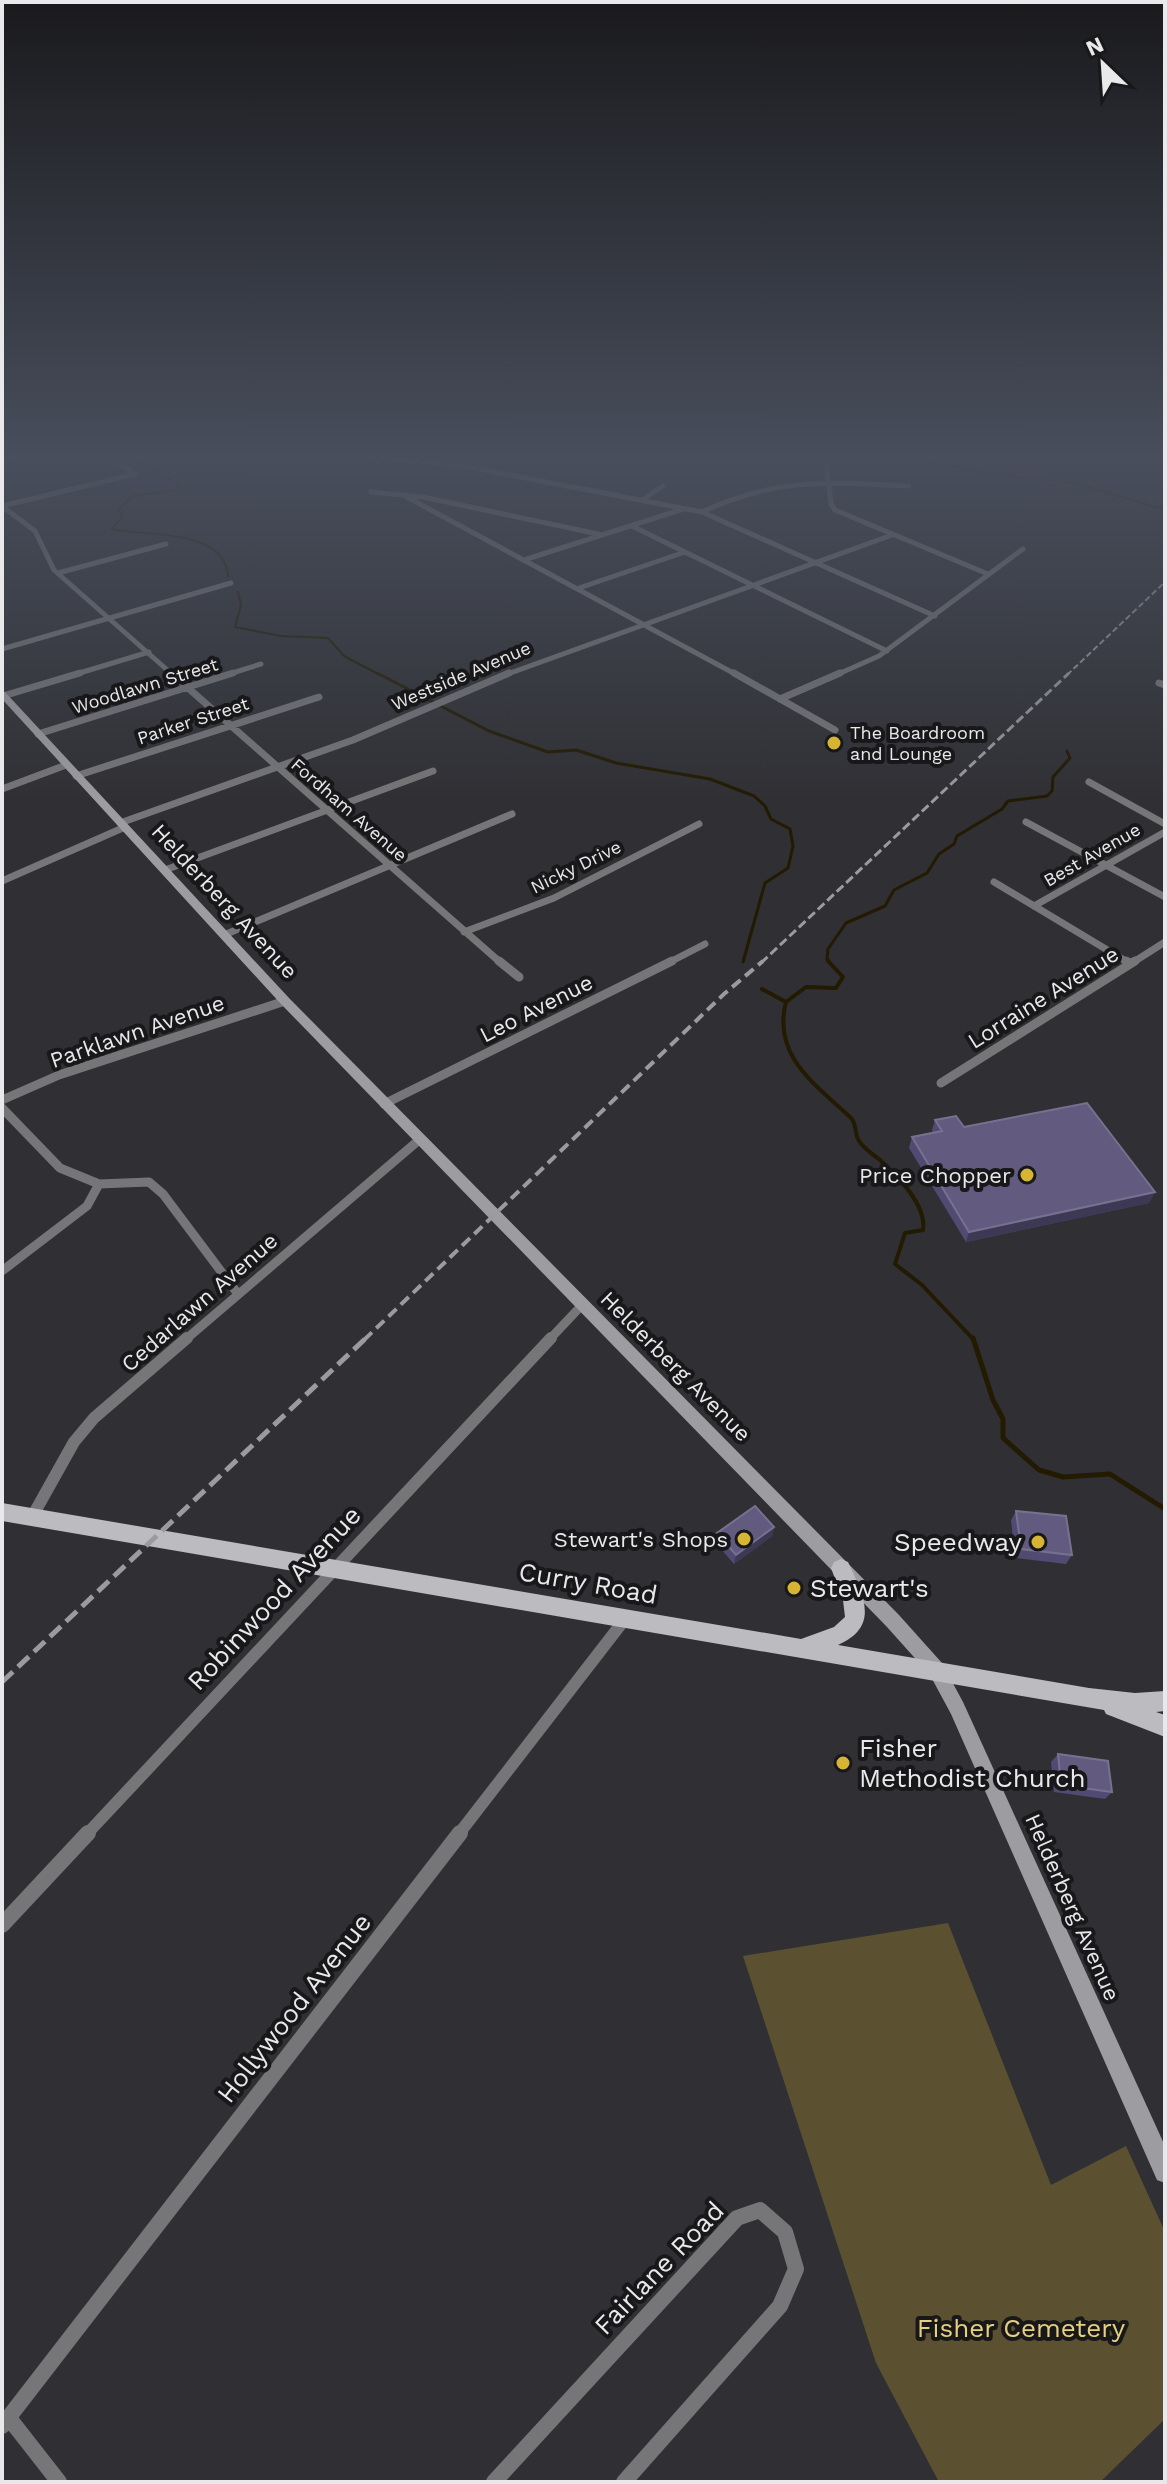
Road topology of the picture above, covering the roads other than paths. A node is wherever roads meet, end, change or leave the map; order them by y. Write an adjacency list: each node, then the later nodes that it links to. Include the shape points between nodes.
1 (66, 571): 9 (street)
2 (548, 571): 13 (street)
3 (629, 571): 13 (street)
4 (723, 571): 12 (street)
5 (795, 571): 12 (street, Westside Avenue)
6 (834, 571): 14 (street)
7 (980, 571): 10 (street)
8 (992, 571): 10 (street)
9 (58, 573): 15 (street, Fordham Avenue)
10 (988, 574): 14 (street)
11 (231, 583): 15 (street)
12 (754, 586): 16 (street, Westside Avenue); 18 (street)
13 (579, 588): 16 (street)
14 (935, 616): 18 (street)
15 (110, 618): 17 (street); 19 (street, Fordham Avenue)
16 (647, 624): 24 (street); 29 (street, Westside Avenue, via 530,664)
17 (2, 649)
18 (887, 651): 24 (street)
19 (149, 652): 21 (street, Fordham Avenue); 22 (street)
20 (261, 664): 21 (street, Woodlawn Street)
21 (189, 687): 25 (street, Fordham Avenue); 27 (street, Woodlawn Street)
22 (3, 695): 27 (street, Helderberg Avenue)
23 (319, 697): 25 (street, Parker Street)
24 (780, 699): 26 (street)
25 (231, 726): 29 (street, Fordham Avenue); 31 (street, Parker Street)
26 (835, 730)
27 (38, 734): 28 (street, Helderberg Avenue)
28 (66, 765): 31 (street, Helderberg Avenue); 33 (street)
29 (277, 767): 34 (street, Fordham Avenue); 39 (street, Westside Avenue)
30 (433, 771): 34 (street)
31 (76, 776): 39 (street, Helderberg Avenue)
32 (1089, 782): 38 (street)
33 (2, 789)
34 (327, 811): 42 (street, Fordham Avenue); 43 (street)
35 (512, 814): 42 (street)
36 (1026, 822): 41 (street)
37 (699, 824): 48 (street, Nicky Drive, via 564,892)
38 (1165, 824)
39 (123, 825): 43 (street, Helderberg Avenue); 44 (street, Westside Avenue)
40 (1165, 832): 41 (street, Best Avenue)
41 (1105, 865): 46 (street); 47 (street, Best Avenue)
42 (388, 866): 48 (street, Fordham Avenue); 49 (street)
43 (165, 870): 49 (street, Helderberg Avenue)
44 (2, 881)
45 (994, 882): 47 (street)
46 (1165, 897)
47 (1034, 906): 52 (street)
48 (464, 932): 53 (street, Fordham Avenue)
49 (224, 935): 54 (street, Helderberg Avenue)
50 (1165, 942): 52 (street, Lorraine Avenue)
51 (705, 944): 57 (street, Leo Avenue)
52 (1130, 963): 55 (street, Lorraine Avenue)
53 (519, 977)
54 (285, 1001): 56 (street, Parklawn Avenue, via 59,1075); 57 (street, Helderberg Avenue)
55 (941, 1083)
56 (2, 1100)
57 (384, 1104): 59 (street, Helderberg Avenue)
58 (2, 1108): 60 (street, via 60,1168)
59 (419, 1140): 62 (street, Cedarlawn Avenue); 63 (street, Helderberg Avenue)
60 (99, 1184): 61 (street, via 87,1206); 62 (street, via 149,1182)
61 (2, 1271)
62 (238, 1294): 65 (street, Cedarlawn Avenue, via 94,1418 74,1442)
63 (582, 1305): 66 (street, Robinwood Avenue); 67 (street, Helderberg Avenue)
64 (2, 1512): 65 (main road, Curry Road)
65 (32, 1517): 66 (main road, Curry Road)
66 (335, 1568): 68 (main road, Curry Road); 74 (street, Robinwood Avenue)
67 (841, 1568): 69 (main road, via 857,1605 856,1620 838,1637); 70 (street, Helderberg Avenue)
68 (625, 1619): 69 (main road, Curry Road); 76 (street, Hollywood Avenue)
69 (803, 1647): 70 (main road, Curry Road)
70 (936, 1669): 71 (main road, Curry Road); 75 (street, Helderberg Avenue)
71 (1089, 1698): 72 (main road, Curry Road); 73 (main road)
72 (1165, 1701)
73 (1165, 1726)
74 (2, 1925)
75 (1165, 2172)
76 (5, 2422): 77 (street)
77 (59, 2482)
78 (494, 2482): 79 (street, Fairlane Road, via 737,2218 760,2210 785,2232 796,2269 780,2306)
79 (624, 2482)

